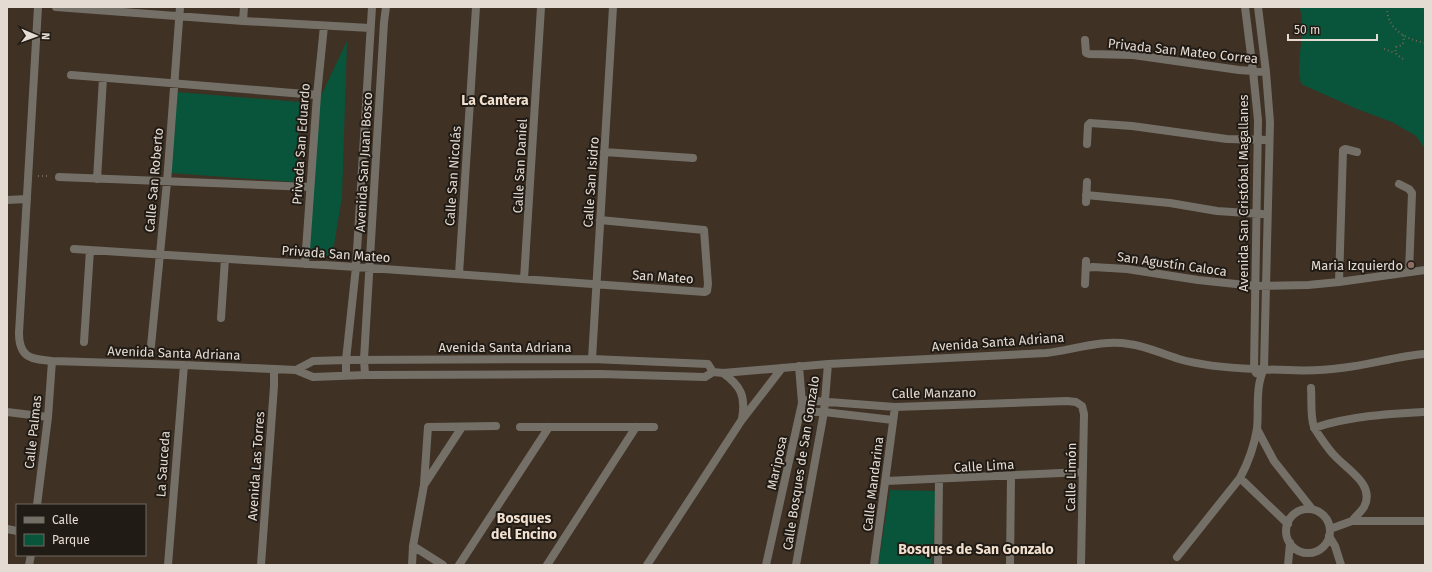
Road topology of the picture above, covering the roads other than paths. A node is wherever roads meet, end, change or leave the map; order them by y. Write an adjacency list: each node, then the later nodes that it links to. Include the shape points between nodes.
1 (38, 7): 38 (street)
2 (56, 7): 12 (street)
3 (180, 7): 13 (street, Calle San Roberto)
4 (244, 7): 16 (street)
5 (372, 7): 14 (street, Avenida San Juan Bosco)
6 (386, 7): 15 (street, Avenida San Juan Bosco)
7 (476, 7): 52 (street, Calle San Nicolás)
8 (541, 7): 53 (street, Calle San Daniel)
9 (613, 7): 29 (street, Calle San Isidro)
10 (1245, 7): 20 (street, Avenida San Cristóbal Magallanes)
11 (1258, 7): 21 (street, Avenida San Cristóbal Magallanes)
12 (110, 9): 13 (street)
13 (180, 16): 16 (street); 24 (street, Calle San Roberto)
14 (371, 16): 15 (street); 18 (street, Avenida San Juan Bosco)
15 (384, 20): 49 (street, Avenida San Juan Bosco)
16 (243, 21): 17 (street)
17 (324, 26): 18 (street); 25 (street, Privada San Eduardo)
18 (370, 28): 48 (street, Avenida San Juan Bosco)
19 (1085, 40): 20 (street, Privada San Mateo Correa, via 1086,53 1090,54 1133,55)
20 (1253, 72): 21 (street, Privada San Mateo Correa); 26 (street, Avenida San Cristóbal Magallanes)
21 (1266, 72): 27 (street, Avenida San Cristóbal Magallanes)
22 (71, 75): 23 (street)
23 (103, 78): 24 (street); 33 (street)
24 (175, 84): 25 (street); 34 (street, Calle San Roberto)
25 (316, 95): 37 (street, Privada San Eduardo)
26 (1258, 140): 27 (street); 28 (street, via 1208,137 1090,123); 40 (street, Avenida San Cristóbal Magallanes)
27 (1270, 140): 41 (street, Avenida San Cristóbal Magallanes)
28 (1088, 144)
29 (604, 152): 31 (street); 42 (street, Calle San Isidro)
30 (1357, 152): 54 (street, via 1345,148 1343,150)
31 (693, 158)
32 (60, 177): 33 (street)
33 (97, 179): 34 (street)
34 (167, 182): 37 (street); 45 (street, Calle San Roberto)
35 (1087, 182): 40 (street, via 1086,199 1170,203 1217,211)
36 (1399, 184): 51 (street, via 1412,193)
37 (310, 187): 47 (street, Privada San Eduardo)
38 (27, 199): 39 (street); 66 (street, Avenida Santa Adriana, via 19,340 26,355 34,359)
39 (7, 200)
40 (1257, 214): 41 (street); 57 (street, Avenida San Cristóbal Magallanes)
41 (1268, 214): 58 (street, Avenida San Cristóbal Magallanes)
42 (600, 220): 55 (street, Calle San Isidro); 55 (street, San Mateo, via 704,230 708,288 705,292)
43 (74, 249): 44 (street, Privada San Mateo)
44 (90, 250): 45 (street, Privada San Mateo); 60 (street)
45 (160, 254): 46 (street, Privada San Mateo); 61 (street, Calle San Roberto)
46 (225, 259): 47 (street, Privada San Mateo); 59 (street)
47 (305, 264): 48 (street, Privada San Mateo)
48 (356, 266): 49 (street, Privada San Mateo); 65 (street, Avenida San Juan Bosco)
49 (371, 268): 52 (street, Privada San Mateo); 63 (street, Avenida San Juan Bosco)
50 (1425, 270): 51 (street, San Agustín Caloca)
51 (1409, 272): 54 (street, San Agustín Caloca)
52 (459, 274): 53 (street, Privada San Mateo)
53 (524, 279): 55 (street, Privada San Mateo)
54 (1339, 282): 58 (street, San Agustín Caloca)
55 (596, 284): 64 (street, Calle San Isidro)
56 (1085, 284): 57 (street, San Agustín Caloca, via 1086,264 1093,267)
57 (1255, 286): 58 (street, San Agustín Caloca); 72 (street, Avenida San Cristóbal Magallanes)
58 (1266, 286): 73 (street, Avenida San Cristóbal Magallanes)
59 (221, 318)
60 (84, 342)
61 (151, 346)
62 (1425, 354): 73 (street, Avenida Santa Adriana, via 1341,368)
63 (364, 359): 64 (street, Avenida Santa Adriana); 65 (street, Avenida Santa Adriana); 78 (street, Avenida San Juan Bosco)
64 (592, 359): 75 (street, Avenida Santa Adriana, via 708,364)
65 (346, 360): 74 (street, Avenida Santa Adriana, via 313,361); 77 (street, Avenida San Juan Bosco)
66 (52, 361): 68 (street, Avenida Santa Adriana); 89 (street, Calle Palmas)
67 (828, 364): 69 (street, Avenida Santa Adriana); 72 (street, Avenida Santa Adriana, via 1046,353 1113,342 1142,346 1204,365); 83 (street, Calle Bosques de San Gonzalo)
68 (184, 365): 71 (street, Avenida Santa Adriana); 115 (street, La Sauceda)
69 (799, 366): 70 (street, Avenida Santa Adriana); 81 (street, Mariposa)
70 (782, 368): 76 (street, Avenida Santa Adriana); 91 (street)
71 (274, 369): 74 (street, Avenida Santa Adriana); 116 (street, Avenida Las Torres)
72 (1254, 369): 73 (street, Avenida Santa Adriana); 79 (street, Avenida San Cristóbal Magallanes)
73 (1264, 369): 79 (street, Avenida San Cristóbal Magallanes)
74 (296, 370): 77 (street, Avenida Santa Adriana, via 313,377)
75 (712, 372): 76 (street, Avenida Santa Adriana); 78 (street, Avenida Santa Adriana, via 705,377 624,374)
76 (723, 373): 91 (street, via 739,387 742,394 744,409)
77 (346, 375): 78 (street, Avenida Santa Adriana)
78 (365, 375)
79 (1259, 379): 99 (street, Avenida San Cristóbal Magallanes)
80 (1311, 388): 98 (street)
81 (802, 400): 83 (street, Calle Manzano); 86 (street, Mariposa)
82 (1067, 401): 84 (street, Calle Manzano); 100 (street, Calle Limón, via 1082,406 1084,414)
83 (825, 402): 84 (street, Calle Manzano); 87 (street, Calle Bosques de San Gonzalo)
84 (895, 407): 90 (street, Calle Mandarina)
85 (7, 412): 89 (street)
86 (800, 412): 87 (street, Calle Manzano); 122 (street, Mariposa)
87 (824, 412): 90 (street, Calle Manzano); 123 (street, Calle Bosques de San Gonzalo)
88 (1425, 412): 98 (street, via 1394,413 1332,422)
89 (48, 416): 106 (street, Calle Palmas)
90 (894, 420): 104 (street, Calle Mandarina)
91 (741, 421): 121 (street)
92 (496, 426): 93 (street)
93 (462, 427): 105 (street); 105 (street, via 428,427)
94 (520, 427): 95 (street)
95 (549, 427): 96 (street); 119 (street)
96 (636, 427): 97 (street); 120 (street)
97 (654, 427)
98 (1314, 428): 108 (street, via 1333,455 1356,475 1366,491 1364,506)
99 (1257, 429): 102 (street, Avenida San Cristóbal Magallanes, via 1248,463); 107 (street, via 1274,461)
100 (1083, 472): 101 (street, Calle Lima); 127 (street, Calle Limón)
101 (1011, 477): 103 (street, Calle Lima); 126 (street)
102 (1240, 478): 110 (street); 114 (street, Avenida San Cristóbal Magallanes)
103 (939, 480): 104 (street, Calle Lima); 125 (street)
104 (886, 481): 124 (street, Calle Mandarina)
105 (424, 485): 113 (street)
106 (37, 504)
107 (1312, 509): 110 (street, via 1297,512); 111 (street, via 1322,514 1329,523)
108 (1352, 521): 109 (street); 111 (street)
109 (1425, 521)
110 (1288, 524): 112 (street, via 1287,534)
111 (1330, 532): 112 (street, via 1327,542 1316,551 1302,552); 129 (street)
112 (1290, 543): 128 (street)
113 (413, 546): 117 (street); 118 (street)
114 (1177, 557)
115 (168, 565)
116 (260, 565)
117 (412, 565)
118 (443, 565)
119 (459, 565)
120 (547, 565)
121 (647, 565)
122 (766, 565)
123 (796, 565)
124 (874, 565)
125 (938, 565)
126 (1010, 565)
127 (1081, 565)
128 (1288, 565)
129 (1341, 565)

